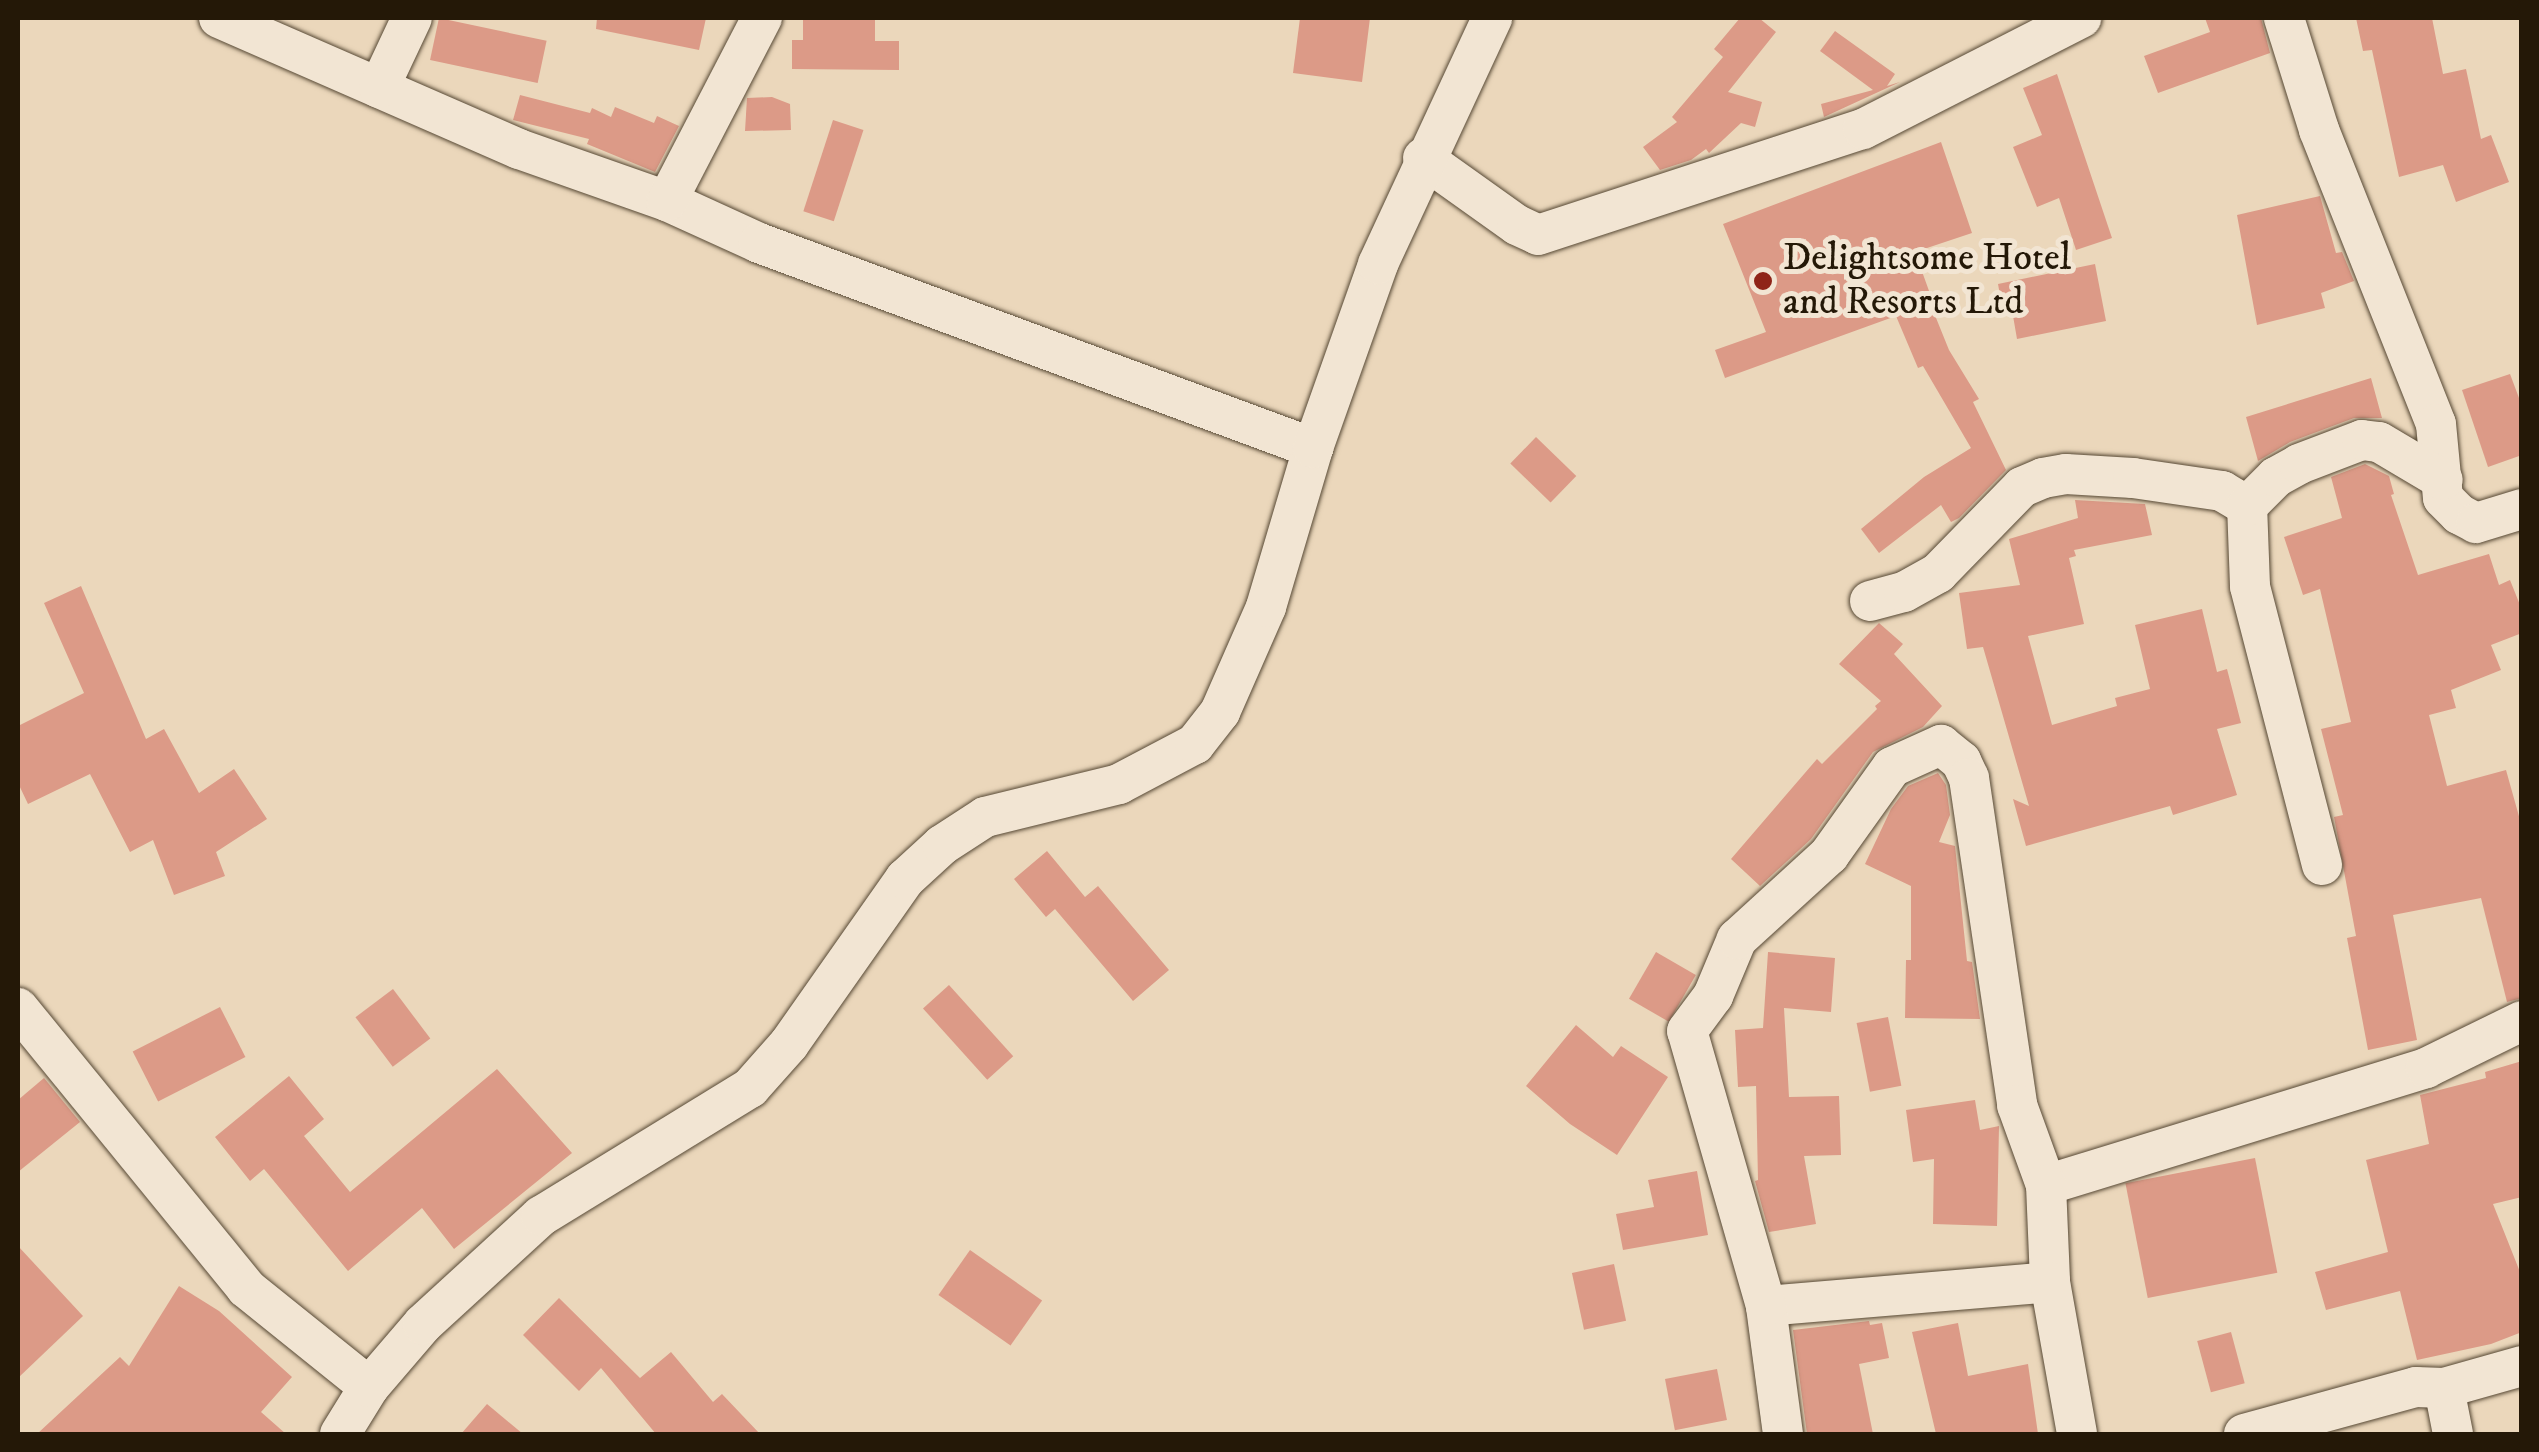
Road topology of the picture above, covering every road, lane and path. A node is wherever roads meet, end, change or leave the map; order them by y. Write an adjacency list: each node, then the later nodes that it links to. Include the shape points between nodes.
1 (219, 18): 7 (street)
2 (412, 18): 7 (street)
3 (762, 18): 9 (street)
4 (1492, 18): 8 (street)
5 (2081, 18): 8 (street, via 1863,129 1538,235)
6 (2284, 18): 11 (street, via 2318,130 2436,424)
7 (378, 88): 9 (street, via 519,149)
8 (1424, 158): 10 (street, via 1378,264)
9 (667, 201): 10 (street, via 759,243)
10 (1313, 448): 22 (street, via 1266,608 1220,712 1195,744 1119,784 985,817 942,845 906,879 750,1088 541,1216 456,1291)
11 (2443, 480): 12 (street, via 2379,442 2362,440 2276,477); 13 (street, via 2443,498 2476,523)
12 (2247, 506): 14 (street, via 2222,491 2134,478 2043,478 2022,487 1938,573); 15 (street, via 2250,586)
13 (2522, 509)
14 (1870, 601)
15 (2322, 865)
16 (18, 1008): 22 (street, via 246,1288)
17 (2522, 1021): 18 (street, via 2426,1068)
18 (2046, 1185): 19 (street); 20 (street, via 2017,1105 1968,778 1962,761 1941,745 1892,768 1830,855 1736,938 1713,996 1687,1032)
19 (2050, 1282): 20 (street); 26 (street)
20 (1766, 1306): 25 (street)
21 (2522, 1366): 23 (street)
22 (369, 1387): 24 (street)
23 (2444, 1388): 27 (street, via 2416,1386); 28 (street)
24 (340, 1434)
25 (1783, 1434)
26 (2076, 1434)
27 (2244, 1434)
28 (2453, 1434)

